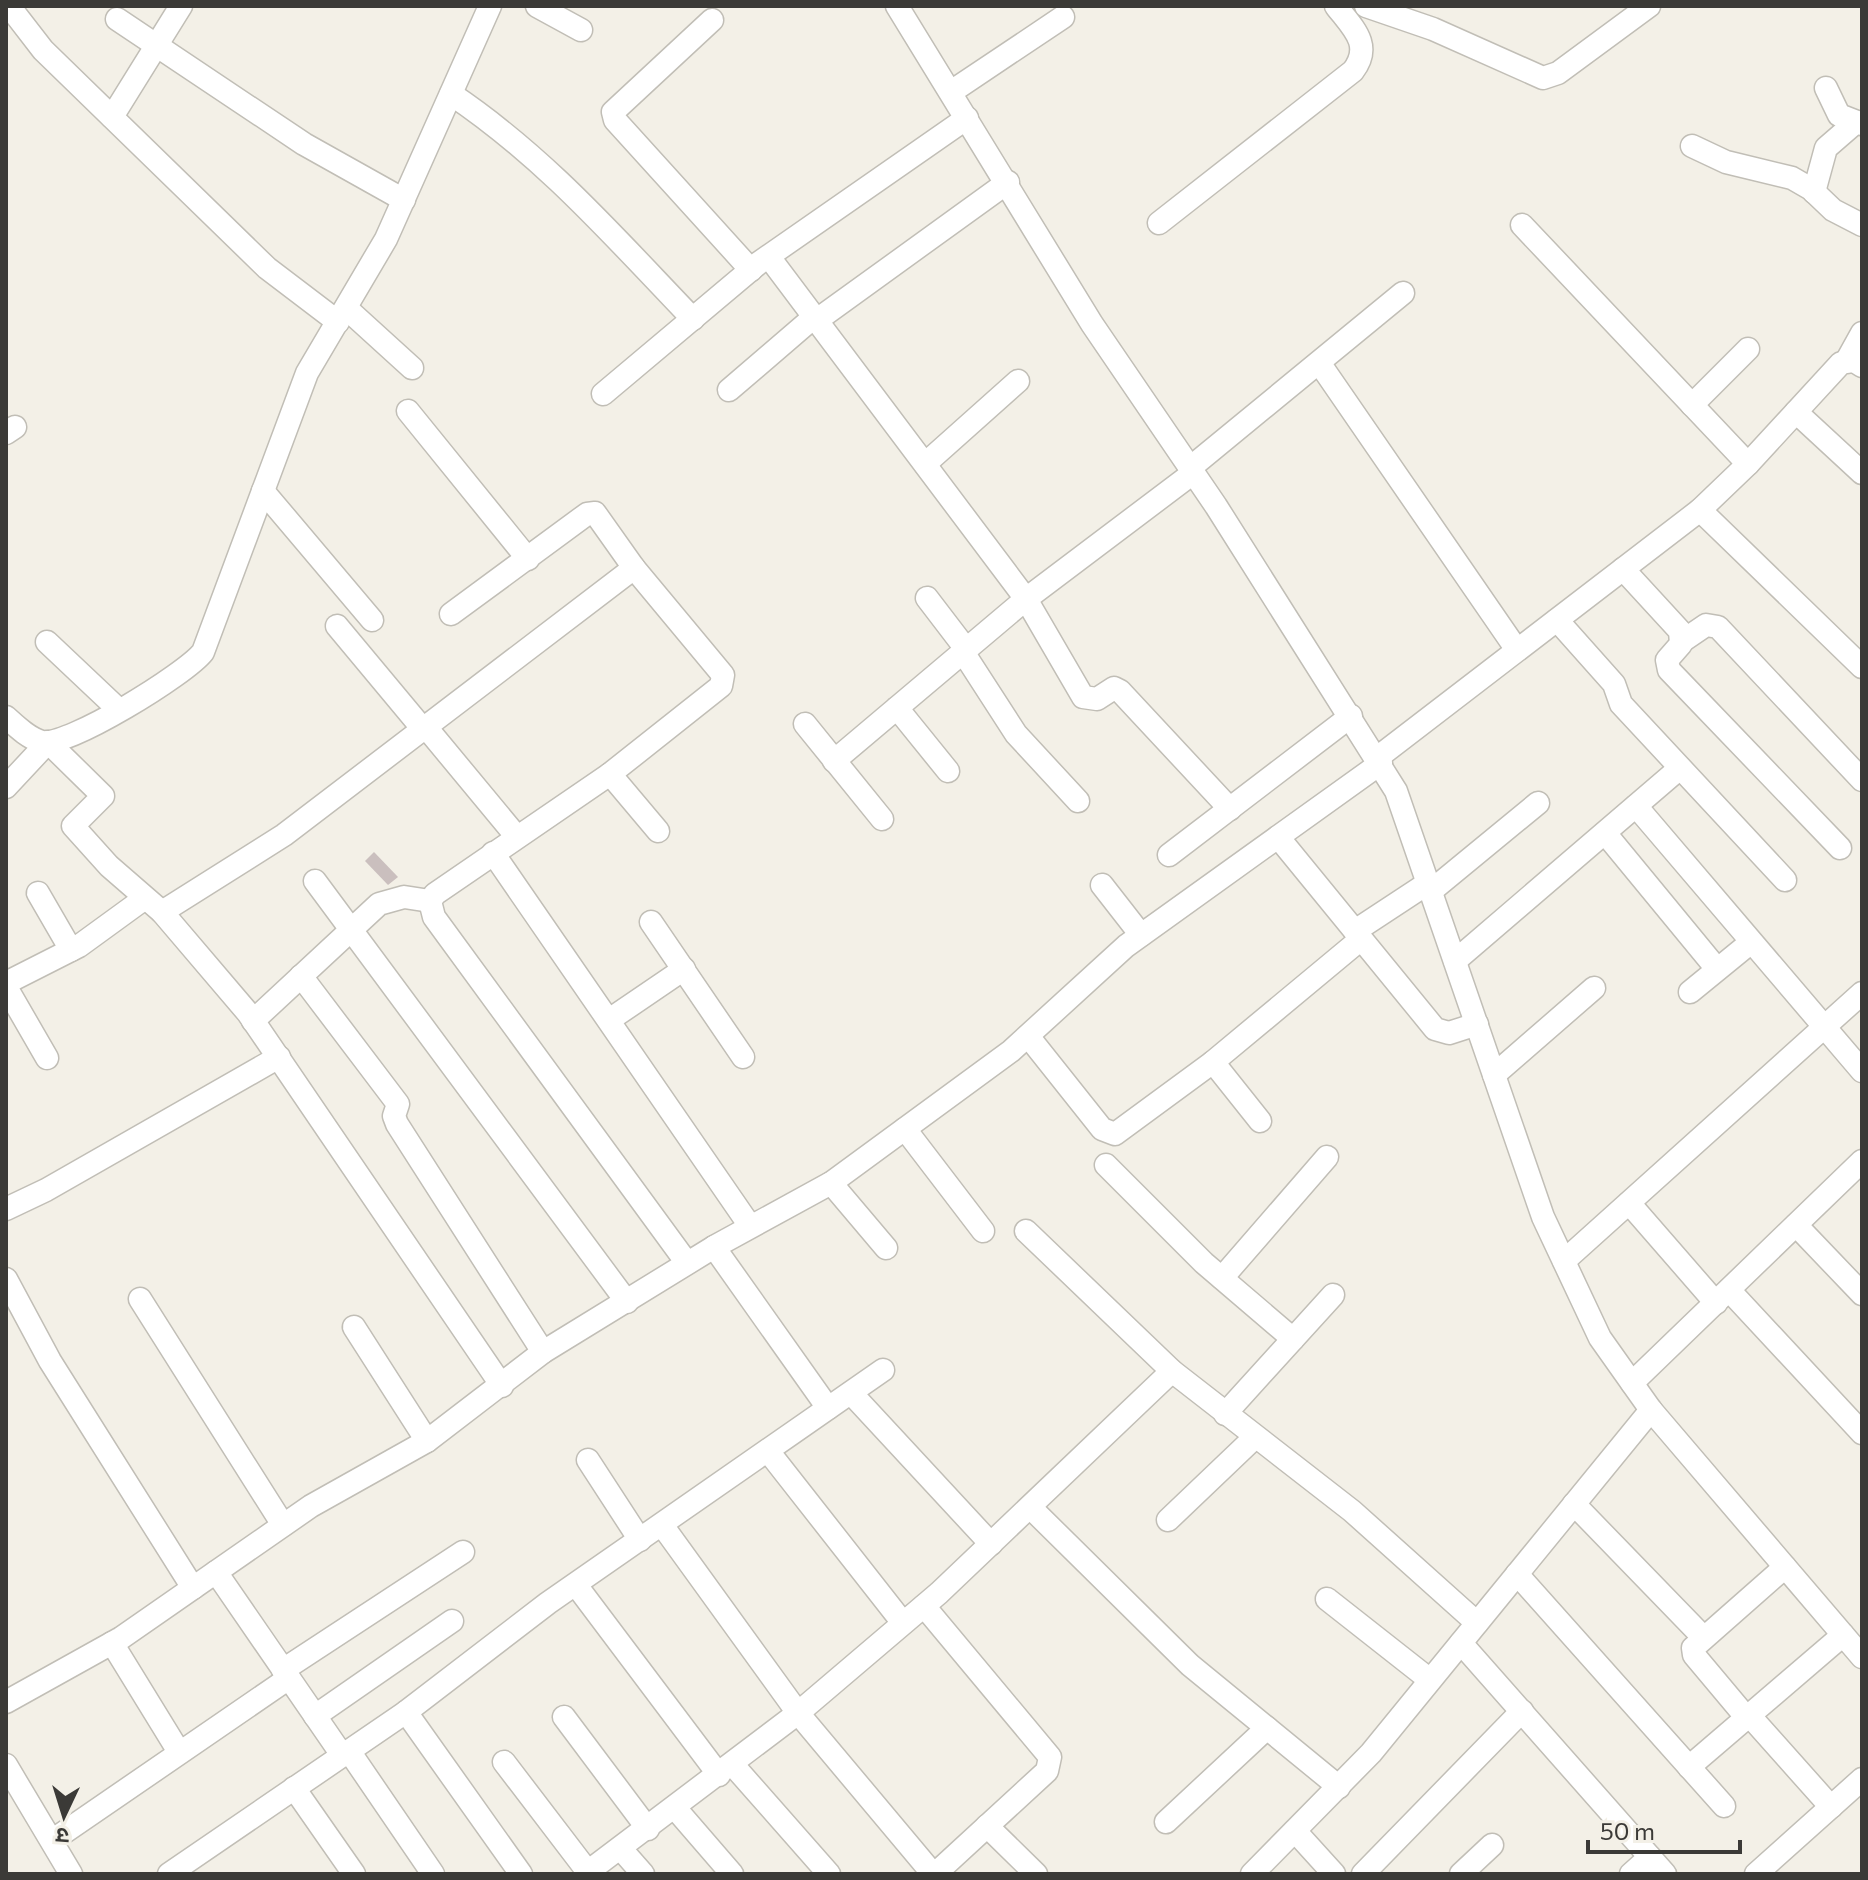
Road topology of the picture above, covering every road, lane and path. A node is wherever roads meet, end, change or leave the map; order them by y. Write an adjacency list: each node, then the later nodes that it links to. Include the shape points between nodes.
1 (9, 6): 17 (street, via 43,50)
2 (181, 6): 13 (street)
3 (537, 6): 12 (street)
4 (897, 6): 15 (street)
5 (1336, 6): 24 (street, via 1363,42 1364,52 1353,71)
6 (1366, 6): 7 (street, via 1543,78 1558,73)
7 (1649, 6)
8 (483, 9): 16 (street)
9 (1063, 17): 15 (street)
10 (117, 19): 13 (street)
11 (712, 20): 27 (street, via 613,112 615,120)
12 (581, 30)
13 (156, 45): 17 (street); 23 (street, via 304,144)
14 (1826, 88): 19 (street, via 1839,115)
15 (951, 92): 18 (street)
16 (451, 94): 23 (street); 31 (street, via 541,161)
17 (112, 117): 29 (street, via 267,268)
18 (967, 118): 21 (street); 27 (street)
19 (1859, 123): 22 (street, via 1826,148)
20 (1692, 146): 22 (street, via 1726,162 1792,178)
21 (1008, 182): 30 (street); 45 (street, via 1092,324)
22 (1814, 192): 26 (street, via 1833,210)
23 (404, 200): 29 (street)
24 (1159, 223)
25 (1522, 225): 40 (street)
26 (1862, 225)
27 (760, 263): 30 (street); 31 (street)
28 (1403, 293): 35 (street)
29 (342, 315): 36 (street); 47 (street, via 307,373)
30 (815, 318): 38 (street); 43 (street)
31 (693, 319): 39 (street)
32 (1862, 333): 34 (street)
33 (1748, 349): 40 (street)
34 (1854, 363): 42 (street)
35 (1320, 364): 45 (street); 60 (street)
36 (412, 368)
37 (1018, 381): 43 (street)
38 (729, 390)
39 (603, 394)
40 (1692, 405): 44 (street)
41 (408, 411): 49 (street)
42 (1796, 412): 44 (street); 46 (street)
43 (925, 464): 53 (street)
44 (1748, 464): 48 (street)
45 (1191, 471): 53 (street); 65 (street)
46 (1862, 473)
47 (263, 491): 55 (street); 64 (street, via 203,652 177,676)
48 (1700, 510): 51 (street); 62 (street)
49 (528, 559): 50 (street, via 591,512); 54 (street)
50 (634, 568): 68 (street); 74 (street, via 723,681)
51 (1623, 569): 56 (street); 59 (street, via 1680,631)
52 (927, 598): 61 (street)
53 (1026, 599): 61 (street); 80 (street, via 1083,697 1097,699 1114,688 1120,691)
54 (451, 614)
55 (372, 620)
56 (1557, 620): 60 (street); 72 (street, via 1614,684 1621,704)
57 (337, 626): 68 (street)
58 (47, 642): 64 (street)
59 (1681, 642): 75 (street, via 1706,625 1718,627); 86 (street, via 1667,660 1669,670)
60 (1517, 650): 71 (street)
61 (965, 651): 63 (street); 77 (street, via 1016,734)
62 (1862, 667)
63 (897, 708): 70 (street); 73 (street)
64 (119, 710): 69 (street)
65 (1351, 716): 71 (street); 80 (street)
66 (6, 717): 69 (street, via 25,734)
67 (805, 724): 70 (street)
68 (423, 727): 84 (street); 95 (street, via 284,835)
69 (48, 742): 76 (street); 95 (street, via 103,796 73,826)
70 (834, 761): 81 (street)
71 (1379, 761): 85 (street); 92 (street, via 1396,791)
72 (1680, 768): 79 (street); 89 (street)
73 (948, 771)
74 (610, 774): 82 (street); 84 (street)
75 (1862, 780)
76 (6, 787)
77 (1078, 801)
78 (1538, 803): 92 (street)
79 (1636, 806): 83 (street); 100 (street)
80 (1230, 809): 88 (street)
81 (882, 819)
82 (658, 831)
83 (1605, 833): 102 (street); 104 (street)
84 (517, 837): 87 (street)
85 (1278, 837): 98 (street); 99 (street)
86 (1840, 848)
87 (493, 853): 94 (street); 110 (street)
88 (1169, 855)
89 (1785, 880)
90 (315, 881): 97 (street)
91 (1102, 885): 98 (street)
92 (1429, 887): 99 (street); 102 (street)
93 (38, 893): 101 (street)
94 (430, 901): 97 (street, via 392,899); 136 (street, via 434,917)
95 (154, 905): 101 (street); 111 (street)
96 (651, 922): 103 (street)
97 (352, 928): 105 (street); 143 (street)
98 (1141, 935): 114 (street)
99 (1358, 935): 112 (street, via 1435,1029 1449,1033); 118 (street)
100 (1750, 943): 104 (street); 113 (street)
101 (71, 950): 106 (street)
102 (1455, 961): 112 (street)
103 (684, 969): 110 (street); 116 (street)
104 (1717, 969): 108 (street)
105 (301, 976): 111 (street); 146 (street, via 398,1104 397,1124)
106 (6, 985): 117 (street)
107 (1594, 988): 120 (street)
108 (1690, 992)
109 (1862, 993): 113 (street)
110 (609, 1020): 130 (street)
111 (253, 1021): 115 (street)
112 (1477, 1024): 120 (street)
113 (1822, 1028): 119 (street); 127 (street)
114 (1028, 1036): 118 (street, via 1108,1133 1123,1131); 122 (street)
115 (279, 1057): 128 (street); 150 (street)
116 (743, 1057)
117 (47, 1058)
118 (1213, 1062): 121 (street)
119 (1862, 1071)
120 (1494, 1075): 135 (street, via 1543,1217)
121 (1260, 1121)
122 (905, 1129): 126 (street); 131 (street)
123 (1327, 1157): 137 (street)
124 (1106, 1165): 137 (street)
125 (1859, 1171): 129 (street)
126 (831, 1183): 130 (street); 134 (street)
127 (1629, 1203): 135 (street); 141 (street)
128 (6, 1209)
129 (1796, 1225): 139 (street); 141 (street)
130 (750, 1226): 133 (street)
131 (983, 1231)
132 (1026, 1231): 148 (street)
133 (714, 1247): 136 (street); 152 (street)
134 (886, 1248)
135 (1564, 1261): 149 (street, via 1600,1338)
136 (687, 1263): 143 (street)
137 (1222, 1278): 145 (street)
138 (6, 1279): 172 (street, via 50,1361)
139 (1862, 1294)
140 (1333, 1295): 145 (street)
141 (1722, 1296): 149 (street); 155 (street)
142 (140, 1299): 163 (street)
143 (627, 1302): 146 (street)
144 (354, 1327): 157 (street)
145 (1293, 1339): 154 (street)
146 (543, 1352): 150 (street)
147 (883, 1370): 151 (street)
148 (1172, 1371): 154 (street); 161 (street)
149 (1632, 1383): 153 (street)
150 (502, 1386): 157 (street)
151 (851, 1393): 152 (street); 166 (street)
152 (828, 1408): 158 (street)
153 (1651, 1410): 160 (street); 168 (street)
154 (1225, 1414): 156 (street)
155 (1859, 1423)
156 (1254, 1438): 162 (street); 177 (street, via 1352,1511)
157 (427, 1441): 163 (street)
158 (768, 1451): 164 (street); 176 (street)
159 (588, 1460): 165 (street)
160 (1574, 1504): 170 (street); 179 (street)
161 (1030, 1507): 166 (street); 192 (street, via 1183,1658)
162 (1168, 1520)
163 (283, 1525): 169 (street)
164 (662, 1525): 165 (street); 188 (street)
165 (640, 1540): 171 (street)
166 (991, 1544): 174 (street)
167 (463, 1552): 183 (street)
168 (1785, 1567): 178 (street); 179 (street)
169 (216, 1572): 172 (street); 183 (street)
170 (1517, 1574): 177 (street); 197 (street)
171 (576, 1585): 187 (street); 198 (street)
172 (193, 1588): 180 (street)
173 (1327, 1599): 184 (street)
174 (924, 1606): 176 (street); 206 (street, via 1050,1757 1047,1771)
175 (452, 1621): 189 (street)
176 (903, 1623): 188 (street)
177 (1477, 1623): 181 (street)
178 (1843, 1635): 182 (street); 190 (street)
179 (1703, 1637): 190 (street, via 1693,1648 1694,1655)
180 (112, 1643): 185 (street); 193 (street)
181 (1461, 1643): 184 (street); 186 (street)
182 (1862, 1657)
183 (286, 1674): 189 (street); 193 (street)
184 (1430, 1680): 200 (street)
185 (8, 1697)
186 (1522, 1711): 212 (street); 227 (street)
187 (406, 1712): 194 (street); 219 (street)
188 (798, 1713): 198 (street); 223 (street)
189 (315, 1716): 194 (street)
190 (1748, 1716): 197 (street); 203 (street)
191 (564, 1717): 207 (street)
192 (1267, 1728): 200 (street); 205 (street)
193 (179, 1752): 209 (street)
194 (345, 1753): 201 (street); 218 (street)
195 (504, 1762): 214 (street)
196 (6, 1765): 209 (street)
197 (1689, 1767): 202 (street)
198 (726, 1770): 204 (street); 222 (street)
199 (1862, 1779): 203 (street)
200 (1339, 1787): 208 (street)
201 (294, 1788): 216 (street); 217 (street)
202 (1724, 1806)
203 (1831, 1807): 213 (street)
204 (675, 1808): 207 (street); 221 (street)
205 (1166, 1822)
206 (987, 1826): 223 (street); 224 (street)
207 (648, 1829): 211 (street)
208 (1295, 1831): 225 (street); 226 (street)
209 (53, 1840): 215 (street)
210 (1492, 1845): 228 (street)
211 (621, 1849): 214 (street); 220 (street)
212 (1658, 1866): 229 (street)
213 (1769, 1870)
214 (587, 1873)
215 (71, 1874)
216 (169, 1874)
217 (354, 1874)
218 (433, 1874)
219 (521, 1874)
220 (643, 1874)
221 (732, 1874)
222 (829, 1874)
223 (934, 1874)
224 (1036, 1874)
225 (1252, 1874)
226 (1334, 1874)
227 (1363, 1874)
228 (1461, 1874)
229 (1631, 1874)

